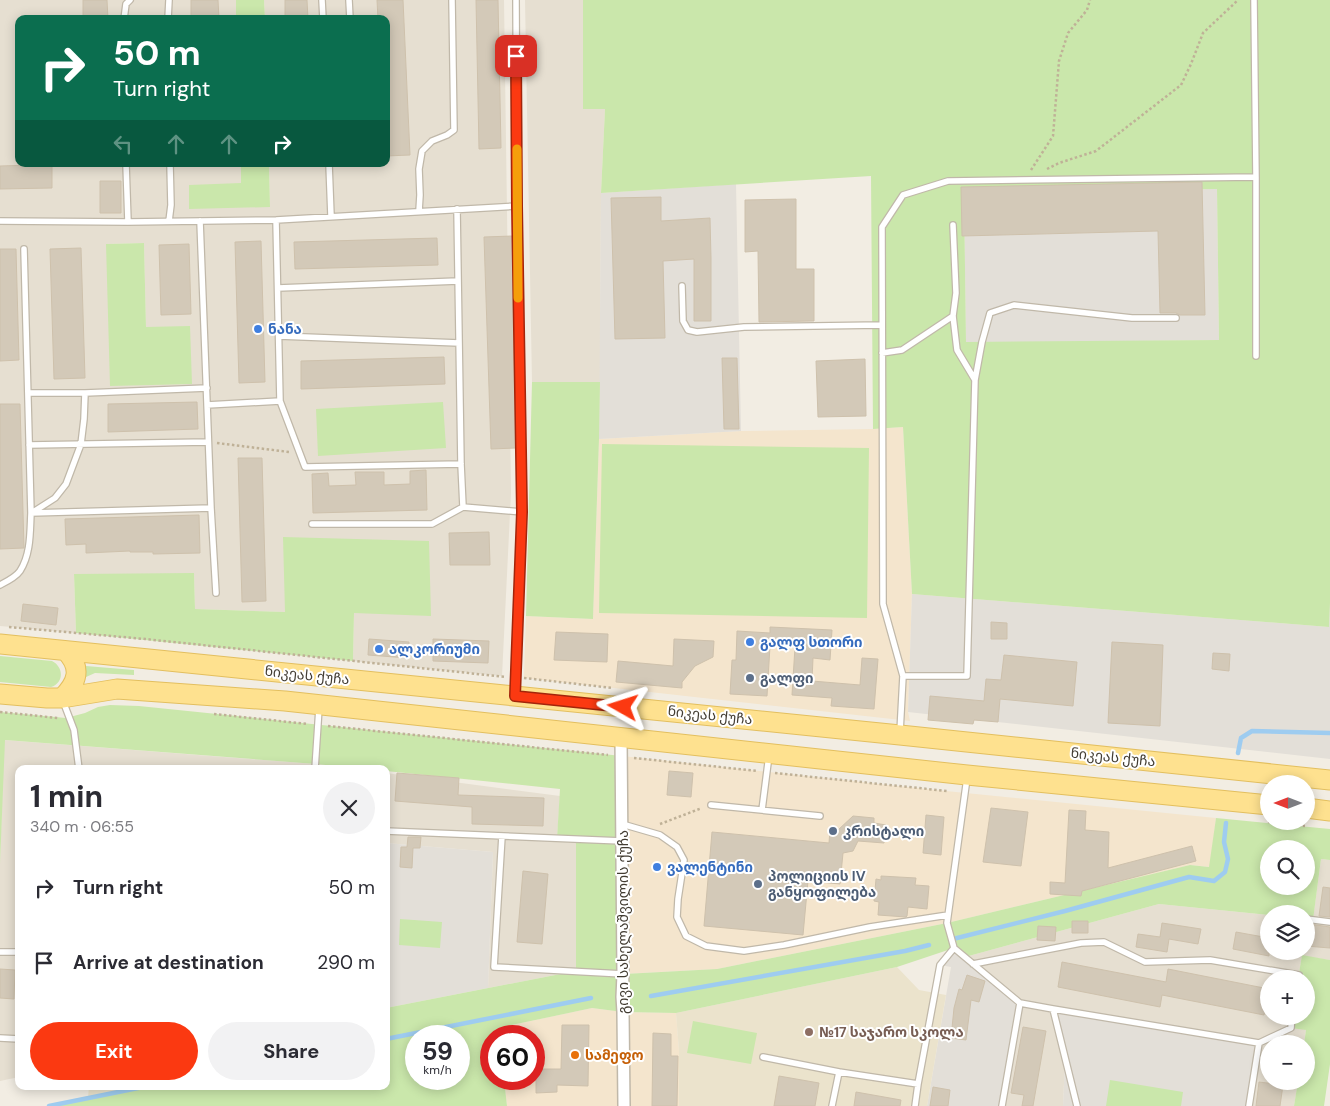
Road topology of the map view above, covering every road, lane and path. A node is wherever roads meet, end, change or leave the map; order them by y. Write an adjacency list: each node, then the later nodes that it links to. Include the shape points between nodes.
1 (169, 0): 11 (lane)
2 (322, 0): 12 (lane)
3 (349, 0): 13 (lane)
4 (452, 0): 21 (lane, via 454,130 432,141 422,151)
5 (516, 0): 19 (lane)
6 (1090, 0): 18 (path, via 1088,10 1068,32 1059,61 1053,136)
7 (1238, 0): 18 (path, via 1203,33 1181,85 1096,151 1059,163)
8 (1254, 0): 17 (lane)
9 (126, 1): 10 (lane)
10 (124, 15)
11 (168, 15)
12 (323, 15)
13 (350, 15)
14 (126, 167): 27 (lane)
15 (170, 167): 25 (lane)
16 (329, 167): 22 (lane)
17 (1256, 177): 18 (lane); 39 (lane)
18 (1025, 180): 35 (lane, via 948,181 903,195 882,227)
19 (517, 206): 20 (lane); 53 (lane)
20 (457, 209): 21 (lane); 30 (lane)
21 (419, 211): 22 (lane)
22 (331, 216): 23 (lane)
23 (276, 220): 26 (lane); 32 (lane)
24 (0, 221): 27 (lane)
25 (169, 221): 26 (lane); 27 (lane)
26 (200, 221): 41 (lane)
27 (128, 222)
28 (953, 225): 33 (lane, via 956,294)
29 (24, 249): 42 (lane)
30 (458, 281): 32 (lane); 37 (lane)
31 (682, 286): 35 (lane, via 683,321 688,330 697,332 744,327)
32 (278, 288): 36 (lane)
33 (953, 316): 38 (lane, via 902,350); 40 (lane, via 958,350)
34 (1176, 318): 40 (lane, via 1132,318 1014,305 990,313)
35 (882, 325): 38 (lane)
36 (279, 336): 37 (lane); 44 (lane)
37 (459, 342): 50 (lane)
38 (882, 353): 61 (lane, via 883,604)
39 (1256, 356)
40 (975, 380): 61 (lane, via 966,676)
41 (206, 388): 43 (lane); 45 (lane)
42 (28, 393): 43 (lane); 48 (lane)
43 (85, 393): 47 (lane)
44 (280, 401): 45 (lane); 49 (lane)
45 (207, 405): 46 (lane)
46 (208, 442): 47 (lane); 49 (path); 52 (lane)
47 (81, 444): 48 (lane); 54 (lane, via 66,484 56,498)
48 (29, 445): 54 (lane)
49 (300, 453): 50 (lane, via 305,467)
50 (461, 464): 51 (lane)
51 (463, 506): 53 (lane); 55 (lane, via 432,524)
52 (211, 508): 54 (lane); 57 (lane)
53 (522, 512): 63 (lane)
54 (31, 513): 56 (lane, via 29,548 19,572)
55 (312, 524)
56 (0, 584)
57 (216, 593)
58 (10, 627): 63 (path, via 146,639)
59 (0, 644): 60 (main road, ნიკეას ქუჩა)
60 (66, 651): 63 (main road, ნიკეას ქუჩა); 65 (main road, via 76,668 74,683)
61 (903, 676): 70 (lane)
62 (587, 685): 63 (path)
63 (515, 687): 69 (main road, ნიკეას ქუჩა)
64 (0, 694): 65 (main road, ნიკეას ქუჩა)
65 (62, 698): 66 (main road, ნიკეას ქუჩა, via 117,689); 74 (lane, via 74,730)
66 (319, 705): 68 (lane); 71 (main road, ნიკეას ქუჩა)
67 (214, 714): 68 (path)
68 (318, 725): 71 (path); 75 (lane)
69 (858, 730): 70 (main road, ნიკეას ქუჩა); 73 (main road)
70 (900, 734): 79 (main road, ნიკეას ქუჩა)
71 (622, 747): 72 (main road, ნიკეას ქუჩა); 76 (path); 87 (street, გივი სახელაშვილის ქუჩა)
72 (769, 754): 73 (main road, ნიკეას ქუჩა); 84 (lane)
73 (854, 762): 78 (main road, ნიკეას ქუჩა)
74 (78, 765)
75 (315, 765)
76 (759, 771)
77 (769, 772): 80 (path)
78 (967, 775): 81 (main road, ნიკეას ქუჩა); 92 (lane)
79 (1330, 780)
80 (926, 789)
81 (1260, 804)
82 (710, 805): 84 (lane); 89 (path)
83 (1315, 809): 85 (main road)
84 (762, 810): 86 (lane)
85 (1330, 811)
86 (820, 816)
87 (622, 824): 89 (lane); 91 (street, გივი სახელაშვილის ქუჩა)
88 (390, 831): 90 (lane)
89 (642, 831): 92 (lane, via 660,835 677,847 684,860 677,917 686,936 706,946 744,951)
90 (502, 836): 91 (lane); 100 (lane, via 494,967)
91 (622, 841): 100 (street, გივი სახელაშვილის ქუჩა)
92 (948, 915): 95 (lane)
93 (1315, 920): 94 (lane)
94 (1330, 922)
95 (954, 948): 98 (lane); 109 (lane, via 940,965)
96 (0, 952): 97 (lane)
97 (15, 952)
98 (973, 964): 99 (lane, via 1081,943 1104,942 1145,962 1210,960); 101 (lane)
99 (1269, 970)
100 (623, 974): 110 (street, გივი სახელაშვილის ქუჩა)
101 (1020, 1003): 102 (lane); 113 (lane)
102 (1053, 1009): 106 (lane); 114 (lane)
103 (1290, 1025): 106 (lane)
104 (0, 1038): 105 (lane)
105 (15, 1039)
106 (1259, 1043): 115 (lane)
107 (763, 1058): 108 (lane)
108 (839, 1072): 109 (lane); 111 (lane)
109 (918, 1084): 112 (lane)
110 (624, 1106)
111 (832, 1106)
112 (914, 1106)
113 (1002, 1106)
114 (1077, 1106)
115 (1249, 1106)

